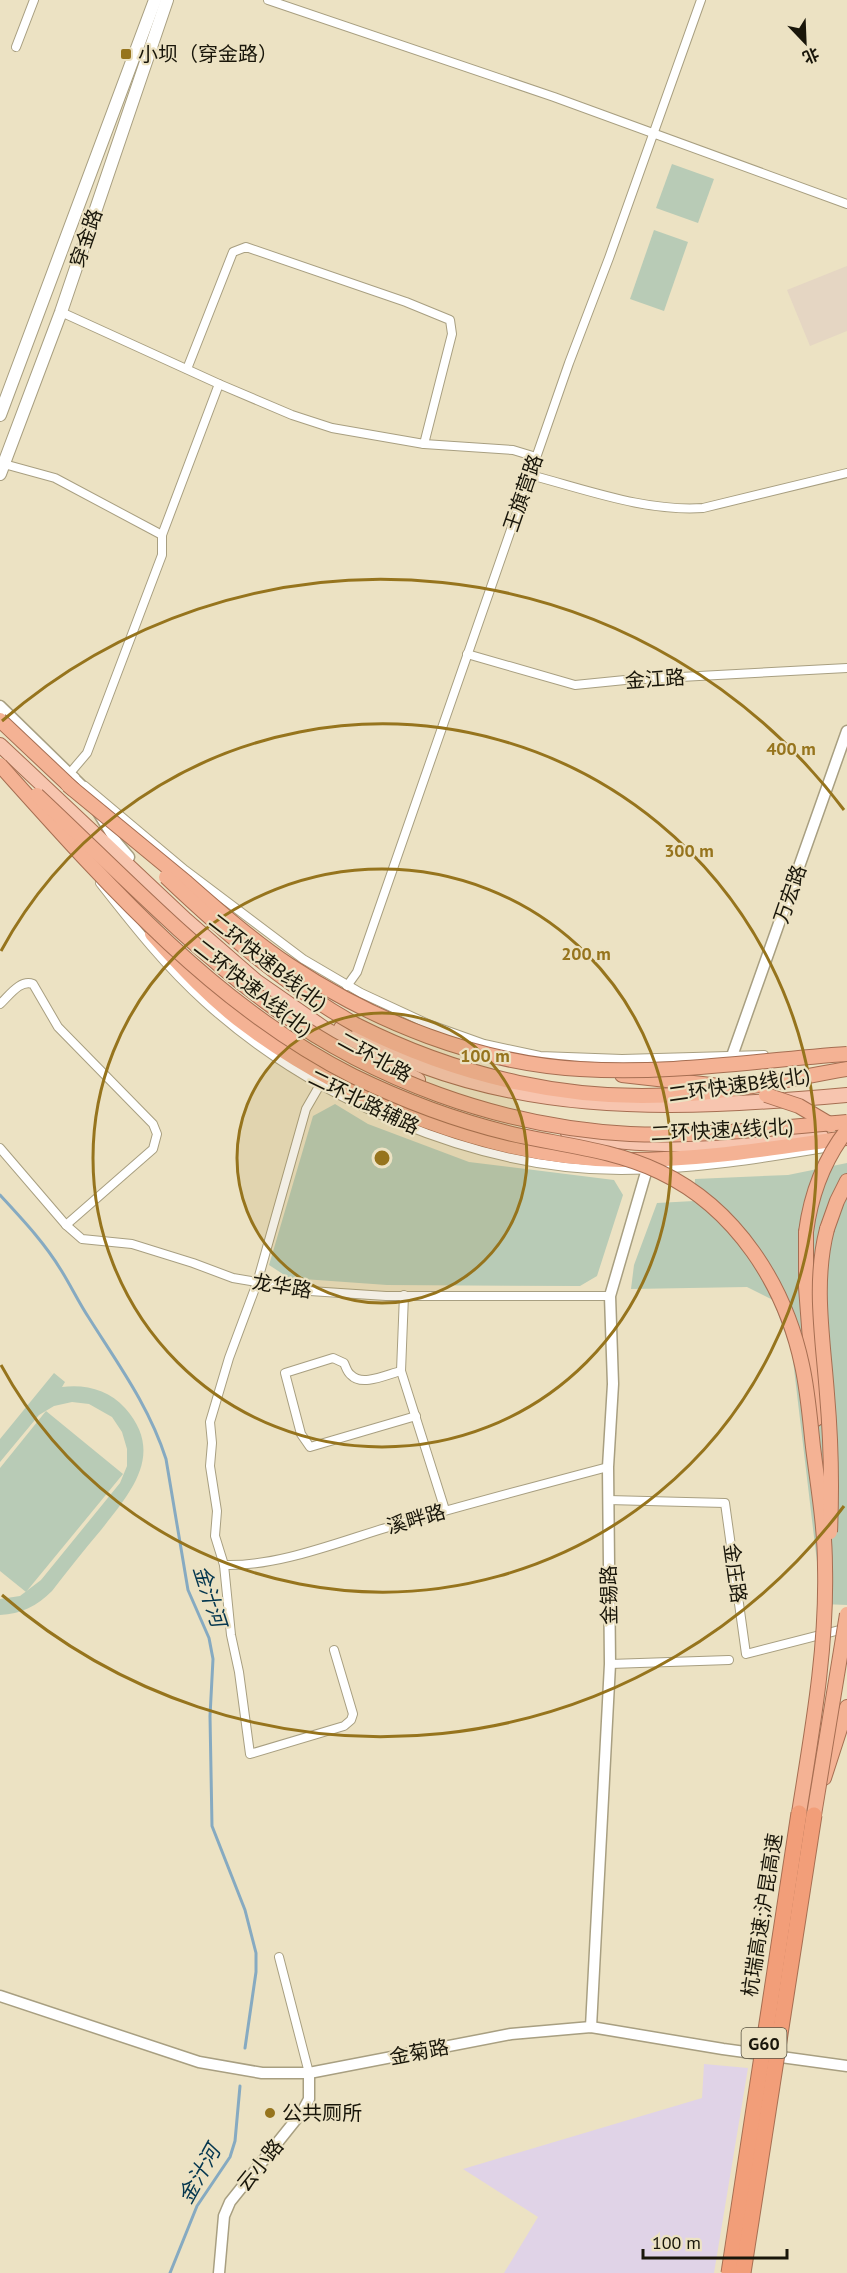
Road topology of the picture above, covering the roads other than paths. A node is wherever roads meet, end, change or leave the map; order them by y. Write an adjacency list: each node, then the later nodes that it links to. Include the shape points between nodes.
1 (34, 0): 6 (street)
2 (155, 0): 12 (main road, 穿金路)
3 (167, 0): 9 (main road, 穿金路)
4 (268, 0): 7 (street, via 554,96)
5 (701, 0): 7 (street, 王旗营路)
6 (16, 46)
7 (654, 135): 8 (street); 14 (street, 王旗营路)
8 (847, 204)
9 (61, 312): 10 (street); 15 (main road, 穿金路)
10 (187, 369): 11 (street); 13 (street, via 233,252 246,247 450,320 452,334)
11 (219, 384): 13 (street, via 332,428); 18 (street)
12 (0, 415)
13 (424, 444): 14 (street, via 513,450)
14 (536, 457): 17 (street, 王旗营路)
15 (2, 469): 18 (street, via 55,478)
16 (847, 473): 17 (street, via 682,510)
17 (530, 475): 19 (street, 王旗营路)
18 (162, 535): 29 (street, via 162,555 87,753)
19 (467, 654): 20 (street, 金江路, via 575,685); 33 (street, 王旗营路, via 357,972)
20 (847, 668)
21 (0, 706): 29 (street)
22 (0, 720): 29 (highway, 二环快速B线(北), bridge)
23 (847, 731): 36 (street, 万宏路)
24 (0, 735): 31 (main road, 二环北路)
25 (0, 745): 31 (main road, 二环北路)
26 (0, 760): 41 (highway, 二环快速A线(北), bridge, via 231,975 311,1033 398,1078 507,1115 600,1131 692,1134)
27 (0, 765): 32 (highway, bridge)
28 (0, 774): 30 (street, 二环北路辅路)
29 (69, 779): 31 (street, via 92,798); 33 (street, via 251,921); 37 (highway, bridge, via 251,937 321,985 391,1021 447,1042 509,1059); 38 (highway, 二环快速B线(北), bridge, via 210,918 275,973 353,1024 432,1059 537,1087 627,1096 706,1093)
30 (36, 808): 31 (street, via 63,828); 39 (street, 二环北路辅路, via 185,983 254,1041)
31 (126, 859): 40 (main road, 二环北路, via 226,947 295,1001 376,1047 439,1072 512,1092 597,1104 700,1106); 42 (main road, 二环北路, via 221,952 291,1006 383,1062 480,1107 547,1128 624,1142)
32 (110, 887): 42 (highway, bridge, via 204,990 246,1025 298,1059 366,1095 424,1119 500,1143 620,1160 671,1159); 55 (highway, bridge, via 239,1002 341,1069 458,1119 639,1163 682,1184 712,1206 760,1262 791,1326 804,1376)
33 (347, 986): 36 (street, via 437,1028 522,1053 578,1059)
34 (0, 1004): 46 (street, via 22,984 33,984 58,1027 153,1124 157,1134 153,1149)
35 (847, 1053): 36 (street); 37 (highway, bridge, via 663,1069)
36 (732, 1056)
37 (563, 1068): 42 (highway, bridge, via 707,1084 766,1095 814,1114)
38 (847, 1070)
39 (321, 1083): 44 (street, 二环北路辅路, via 406,1124 486,1151 569,1167); 47 (street, via 306,1109)
40 (847, 1095)
41 (847, 1122)
42 (847, 1137): 44 (street, 二环北路辅路, via 729,1162); 55 (highway, bridge, via 833,1150 817,1181 806,1232 806,1287)
43 (0, 1148): 46 (street, 龙华路)
44 (647, 1169): 49 (street, 金锡路)
45 (847, 1181): 62 (highway, bridge, via 830,1220 820,1268 831,1469)
46 (66, 1225): 47 (street, 龙华路, via 82,1239 132,1245)
47 (257, 1282): 48 (street, 龙华路, via 310,1291); 56 (street, via 210,1422 210,1466 217,1511 215,1536)
48 (404, 1295): 49 (street, 龙华路); 50 (street)
49 (610, 1296): 52 (street, 金锡路, via 613,1384)
50 (401, 1371): 51 (street); 51 (street, via 357,1380 344,1363 333,1358 285,1373 301,1434 310,1447)
51 (416, 1416): 54 (street)
52 (608, 1467): 53 (street, 金锡路); 54 (street, 溪畔路)
53 (608, 1500): 58 (street, 金庄路, via 725,1503 746,1654); 61 (street, 金锡路)
54 (445, 1510): 56 (street, 溪畔路, via 273,1561)
55 (824, 1536): 62 (highway, bridge)
56 (224, 1565): 59 (street, via 250,1754 344,1726 351,1720 353,1714)
57 (847, 1614): 64 (highway, bridge)
58 (847, 1628)
59 (334, 1650)
60 (729, 1659): 61 (street)
61 (610, 1664): 67 (street, 金锡路)
62 (820, 1667): 64 (highway, bridge)
63 (847, 1707): 64 (highway, bridge, via 819,1792)
64 (806, 1814): 71 (highway, 杭瑞高速;沪昆高速 / G60, bridge); 72 (highway, 杭瑞高速;沪昆高速 / G60, bridge)
65 (279, 1958): 69 (street, 云小路)
66 (0, 1996): 69 (street, 金菊路, via 199,2062 262,2073)
67 (591, 2027): 68 (street, 金菊路); 69 (street, 金菊路, via 511,2034)
68 (847, 2066)
69 (309, 2073): 70 (street, 云小路, via 309,2099 302,2112 230,2202 224,2216)
70 (219, 2273)
71 (729, 2273)
72 (743, 2273)

